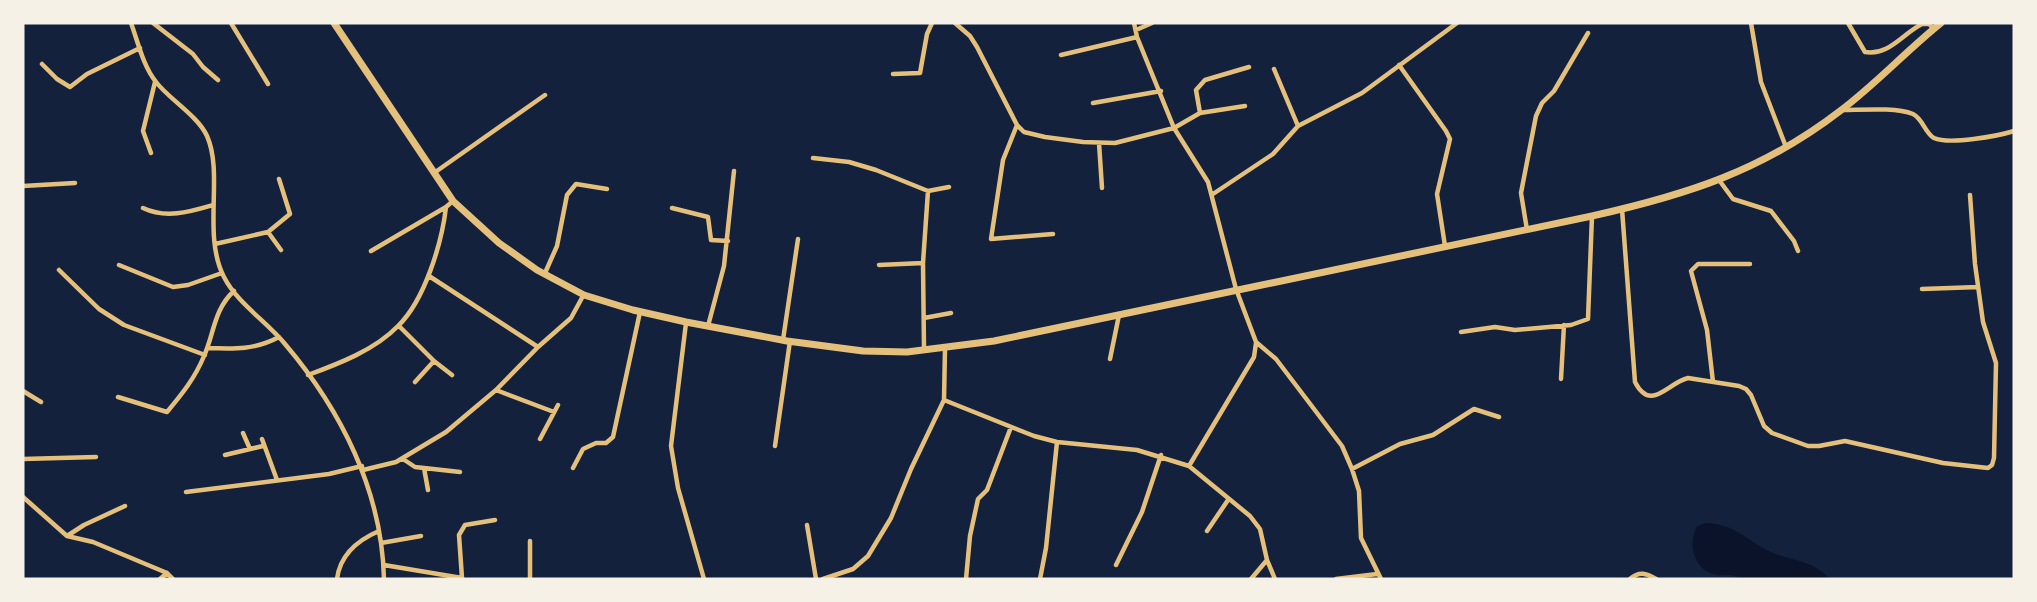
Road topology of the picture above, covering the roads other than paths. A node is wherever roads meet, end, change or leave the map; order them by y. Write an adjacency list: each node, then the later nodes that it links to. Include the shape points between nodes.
1 (131, 23): 18 (street)
2 (153, 23): 25 (street)
3 (226, 23): 13 (street)
4 (334, 23): 43 (main road)
5 (932, 23): 24 (street, via 920,73)
6 (955, 23): 34 (street, via 978,47)
7 (1135, 23): 15 (street)
8 (1152, 23): 15 (street)
9 (1457, 23): 21 (street)
10 (1751, 23): 39 (street, via 1761,82)
11 (1848, 23): 14 (street, via 1865,52 1872,53 1885,51 1922,24)
12 (1941, 23): 14 (main road)
13 (232, 24): 27 (street)
14 (1934, 29): 32 (main road)
15 (1136, 30): 17 (street)
16 (1588, 33): 61 (street, via 1536,116 1521,193)
17 (1137, 37): 19 (street); 28 (street)
18 (139, 48): 20 (street, via 70,87); 26 (street)
19 (1060, 55)
20 (42, 64)
21 (1399, 65): 35 (street, via 1362,93); 67 (street, via 1450,139 1437,194)
22 (1249, 67): 33 (street, via 1205,80 1196,90)
23 (1274, 69): 35 (street)
24 (893, 74)
25 (218, 80)
26 (155, 81): 40 (street, via 143,131); 55 (street, via 206,133 213,154)
27 (268, 84)
28 (1161, 91): 30 (street); 36 (street)
29 (545, 95): 43 (street)
30 (1093, 103)
31 (1245, 106): 33 (street)
32 (1842, 110): 37 (street, via 1913,114 1930,135 1946,140); 39 (main road)
33 (1200, 113): 36 (street)
34 (1017, 125): 38 (street, via 1035,135); 63 (street, via 1003,160 991,239)
35 (1298, 126): 52 (street, via 1273,154)
36 (1174, 128): 38 (street); 52 (street)
37 (2013, 132)
38 (1099, 143): 49 (street)
39 (1786, 148): 45 (main road)
40 (150, 153)
41 (813, 158): 51 (street, via 849,162)
42 (734, 171): 65 (street)
43 (434, 173): 54 (main road)
44 (279, 179): 62 (street, via 290,214)
45 (1719, 180): 59 (main road); 70 (street, via 1733,199 1771,211)
46 (75, 183): 47 (street)
47 (23, 186)
48 (948, 187): 51 (street)
49 (1102, 188)
50 (607, 189): 77 (street, via 576,184 571,188)
51 (928, 191): 71 (street)
52 (1213, 194): 80 (street)
53 (1970, 195): 79 (street)
54 (453, 201): 56 (street); 77 (main road, via 499,243)
55 (213, 205): 57 (street, via 186,213 154,213); 66 (street)
56 (446, 207): 69 (street); 78 (street)
57 (143, 208)
58 (672, 208): 65 (street, via 708,217 711,240)
59 (1622, 209): 60 (main road); 107 (street, via 1634,382 1651,397 1688,378)
60 (1592, 216): 61 (main road); 91 (street, via 1588,318)
61 (1527, 230): 67 (main road)
62 (268, 232): 66 (street); 68 (street)
63 (1053, 234)
64 (798, 239): 94 (street)
65 (728, 241): 90 (street)
66 (215, 244): 76 (street)
67 (1445, 246): 80 (main road)
68 (281, 250)
69 (371, 251)
70 (1798, 251)
71 (923, 263): 74 (street); 87 (street)
72 (1750, 264): 107 (street, via 1698,264 1691,271 1707,330)
73 (119, 265): 76 (street, via 173,287)
74 (878, 265)
75 (59, 270): 100 (street, via 99,309 124,325)
76 (222, 273): 82 (street)
77 (545, 274): 83 (main road)
78 (429, 276): 89 (street); 96 (street)
79 (1978, 287): 81 (street); 107 (street, via 1996,363 1994,458 1988,468 1943,464 1845,441 1808,446 1764,426 1746,389)
80 (1236, 289): 86 (main road); 95 (street)
81 (1922, 289)
82 (234, 291): 93 (street); 97 (street, via 220,309)
83 (584, 295): 84 (main road); 96 (street, via 571,318)
84 (640, 312): 88 (main road); 132 (street, via 613,437 583,449)
85 (951, 313): 87 (street)
86 (1119, 315): 98 (main road); 101 (street)
87 (924, 318): 99 (street)
88 (686, 322): 90 (main road); 159 (street, via 671,446)
89 (399, 326): 102 (street); 103 (street, via 347,359)
90 (708, 326): 94 (main road)
91 (1564, 326): 92 (street); 105 (street)
92 (1461, 332)
93 (279, 337): 97 (street, via 249,349); 103 (street)
94 (786, 341): 99 (main road, via 863,351); 122 (street)
95 (1256, 342): 129 (street, via 1254,357); 133 (street, via 1276,359 1342,446)
96 (538, 347): 108 (street)
97 (207, 348): 100 (street)
98 (945, 349): 99 (main road); 111 (street)
99 (924, 350)
100 (205, 355): 110 (street, via 189,386 167,412)
101 (1110, 359)
102 (434, 361): 104 (street); 106 (street)
103 (308, 375): 130 (street, via 338,419)
104 (452, 376)
105 (1560, 379)
106 (415, 382)
107 (1713, 382)
108 (496, 390): 114 (street); 128 (street, via 446,432)
109 (23, 391): 112 (street)
110 (118, 397)
111 (944, 400): 116 (street); 161 (street, via 891,518 868,556 853,569)
112 (40, 402)
113 (558, 405): 114 (street)
114 (554, 412): 119 (street)
115 (1499, 417): 133 (street, via 1474,410 1433,435 1400,444)
116 (1011, 427): 120 (street); 162 (street, via 988,490 978,499)
117 (243, 433): 123 (street)
118 (262, 439): 121 (street)
119 (540, 439)
120 (1057, 442): 125 (street); 163 (street)
121 (263, 446): 123 (street); 135 (street)
122 (775, 446)
123 (250, 449): 124 (street)
124 (225, 455)
125 (1161, 455): 129 (street); 151 (street, via 1142,512)
126 (96, 457): 127 (street)
127 (23, 459)
128 (403, 459): 130 (street); 131 (street)
129 (1189, 466): 139 (street)
130 (362, 468): 135 (street); 143 (street)
131 (424, 468): 134 (street); 136 (street)
132 (573, 468)
133 (1352, 469): 153 (street, via 1359,491 1361,538)
134 (460, 472)
135 (277, 480): 137 (street)
136 (428, 490)
137 (186, 492)
138 (23, 497): 146 (street)
139 (1228, 500): 144 (street); 149 (street, via 1261,529)
140 (125, 506): 146 (street)
141 (495, 520): 150 (street, via 465,524 459,535 462,578)
142 (807, 525): 160 (street)
143 (379, 531): 148 (street); 156 (street, via 344,558)
144 (1207, 531)
145 (421, 536): 148 (street)
146 (67, 537): 152 (street, via 93,542)
147 (530, 541): 158 (street)
148 (382, 543): 150 (street)
149 (1267, 560): 164 (street); 165 (street)
150 (384, 565): 157 (street)
151 (1116, 565)
152 (167, 573): 154 (street); 155 (street)
153 (1379, 577): 166 (street)
154 (160, 579)
155 (173, 579)
156 (337, 579)
157 (384, 579)
158 (530, 579)
159 (704, 579)
160 (816, 579)
161 (823, 579)
162 (966, 579)
163 (1040, 579)
164 (1251, 579)
165 (1275, 579)
166 (1336, 579)
167 (1630, 579): 168 (street, via 1646,573)
168 (1656, 579)

